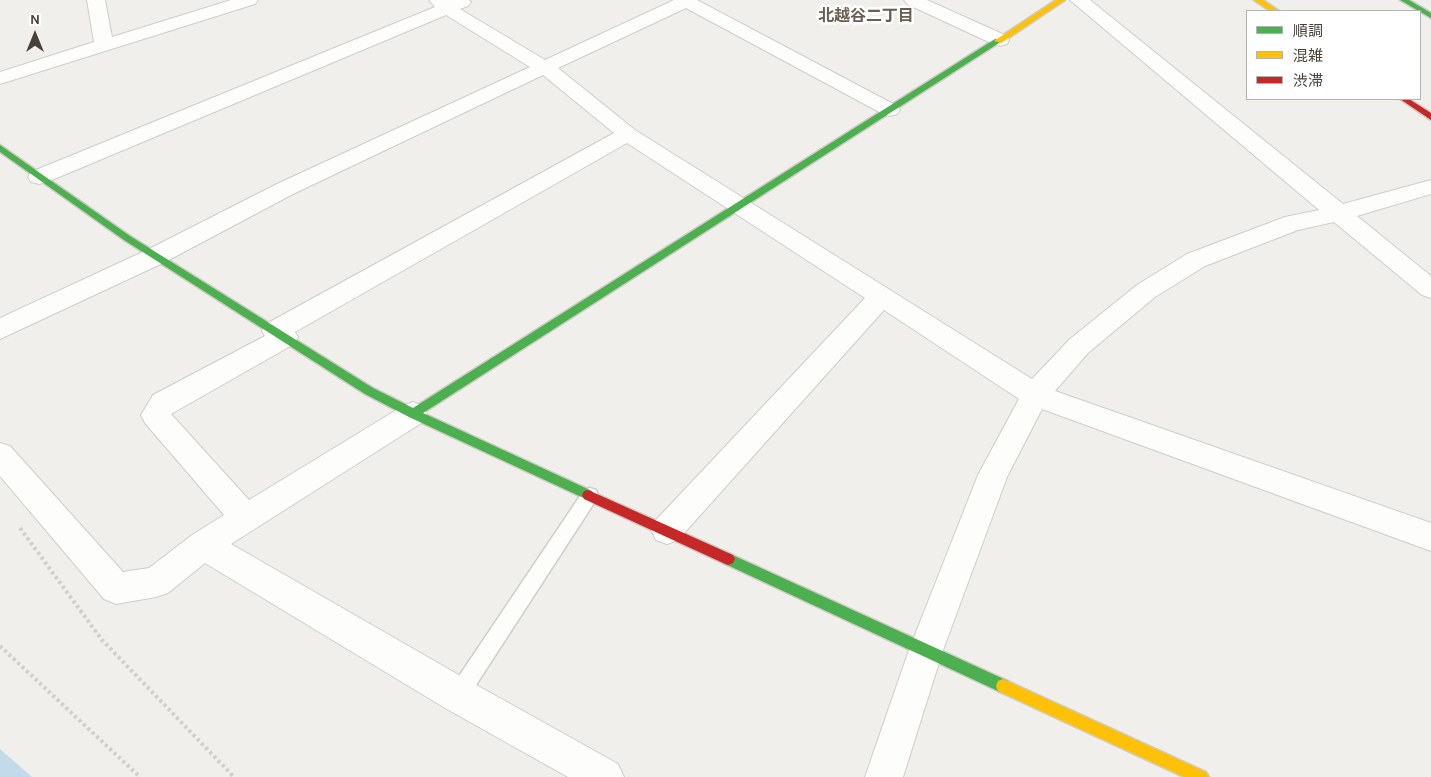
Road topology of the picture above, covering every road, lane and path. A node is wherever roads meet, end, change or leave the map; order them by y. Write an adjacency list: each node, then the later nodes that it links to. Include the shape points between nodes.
1 (96, 0): 14 (street)
2 (468, 0): 10 (street)
3 (912, 0): 13 (street)
4 (1061, 0): 13 (street)
5 (1079, 0): 25 (street)
6 (1258, 0): 11 (street)
7 (1404, 0): 12 (street)
8 (687, 1): 15 (street); 18 (street)
9 (237, 2): 14 (street)
10 (443, 4): 15 (street); 22 (street)
11 (1273, 10)
12 (1421, 10)
13 (1000, 40): 18 (street)
14 (104, 45): 16 (street)
15 (546, 68): 20 (street); 26 (street, via 285,188)
16 (0, 78)
17 (1406, 100): 19 (street)
18 (890, 110): 24 (street)
19 (1431, 117)
20 (628, 134): 24 (street); 30 (street)
21 (0, 148): 22 (street)
22 (39, 177): 26 (street)
23 (1431, 187): 25 (street)
24 (741, 206): 28 (street); 32 (street)
25 (1339, 213): 27 (street); 31 (street, via 1293,223 1196,260 1146,290 1079,346)
26 (156, 256): 29 (street); 30 (street)
27 (1431, 289)
28 (882, 296): 31 (street); 37 (street)
29 (0, 328)
30 (280, 334): 32 (street, via 369,391); 35 (street, via 163,403 154,415)
31 (1035, 395): 38 (street); 41 (street, via 993,475)
32 (413, 414): 34 (street); 35 (street)
33 (0, 455): 39 (street, via 116,588 156,582)
34 (590, 495): 37 (street); 42 (lane)
35 (246, 519): 39 (street)
36 (17, 525): 44 (path, via 102,640)
37 (667, 530): 41 (street)
38 (1431, 538)
39 (203, 545): 42 (street)
40 (0, 646): 43 (path)
41 (926, 650): 46 (street); 47 (street)
42 (458, 695): 45 (street)
43 (140, 777)
44 (234, 777)
45 (605, 777)
46 (884, 777)
47 (1201, 777)

